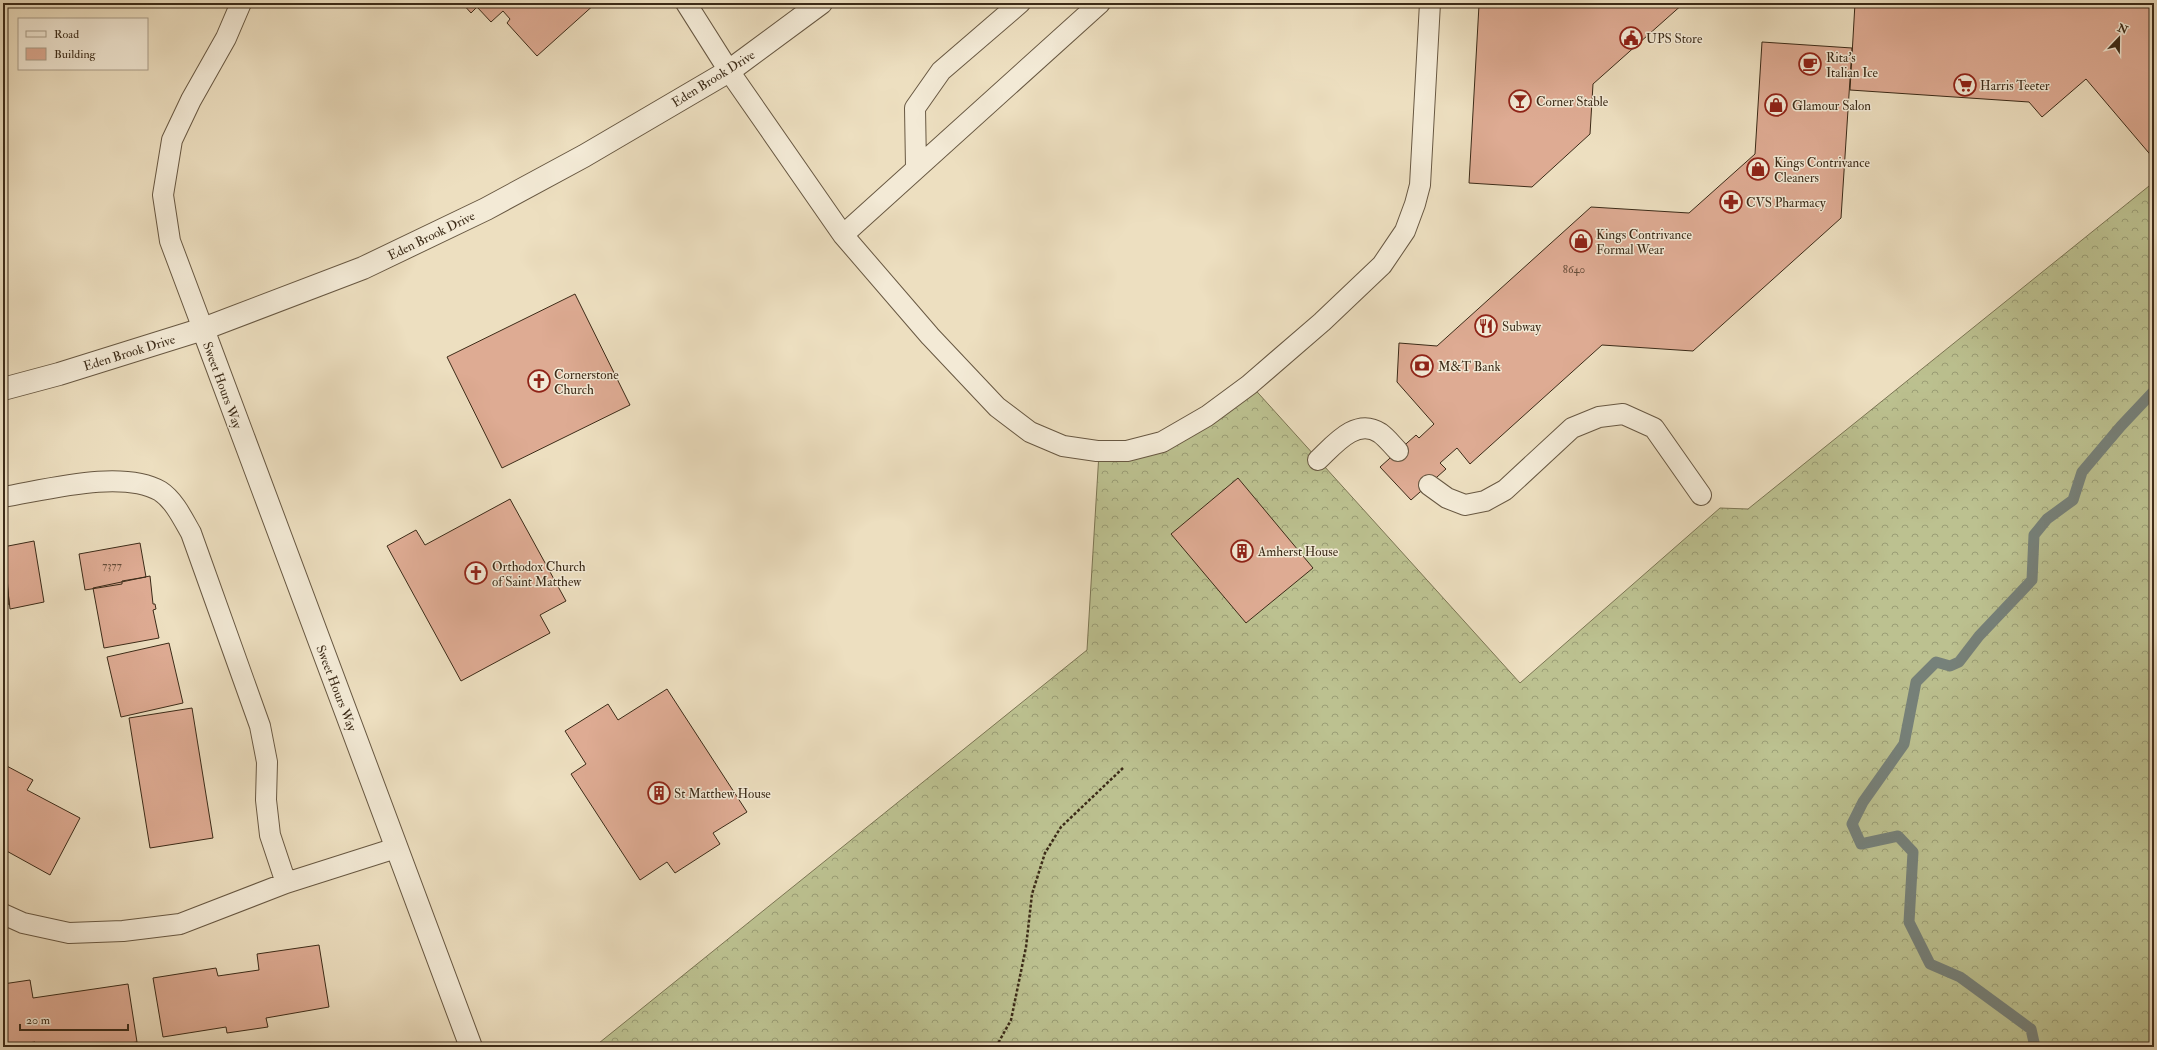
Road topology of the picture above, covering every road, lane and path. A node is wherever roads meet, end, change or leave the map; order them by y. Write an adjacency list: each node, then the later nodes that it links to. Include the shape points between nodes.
1 (241, 3): 10 (lane, via 226,38 172,140 163,195 170,241)
2 (686, 3): 7 (lane)
3 (821, 3): 7 (street, Eden Brook Drive)
4 (1020, 3): 8 (lane, via 941,71 916,108)
5 (1100, 3): 8 (lane)
6 (1430, 3): 9 (lane, via 1420,185 1405,231 1382,265 1322,322 1249,385 1207,416 1162,442 1127,451 1097,451 1063,446 1030,432 997,407 930,336)
7 (729, 71): 9 (lane); 10 (street, Eden Brook Drive, via 584,156 486,209 363,268)
8 (916, 167): 9 (lane)
9 (843, 234)
10 (203, 329): 11 (street, Eden Brook Drive); 18 (street, Sweet Hours Way)
11 (3, 389)
12 (1398, 451): 13 (lane, via 1379,433 1362,428 1347,434)
13 (1318, 460)
14 (1429, 485): 15 (lane, via 1447,498 1465,505 1485,501 1505,490 1572,428 1598,417 1623,414 1654,428)
15 (1701, 495)
16 (3, 497): 19 (lane, via 106,481 138,483 161,492 177,508 191,533 260,726 267,762 266,800 270,835)
17 (1123, 768): 22 (path, via 1061,827 1045,853 1032,894 1026,947 1011,1020)
18 (396, 848): 19 (lane); 21 (street, Sweet Hours Way)
19 (286, 883): 20 (lane, via 180,924 69,933 23,922)
20 (3, 914)
21 (471, 1047)
22 (996, 1047)

